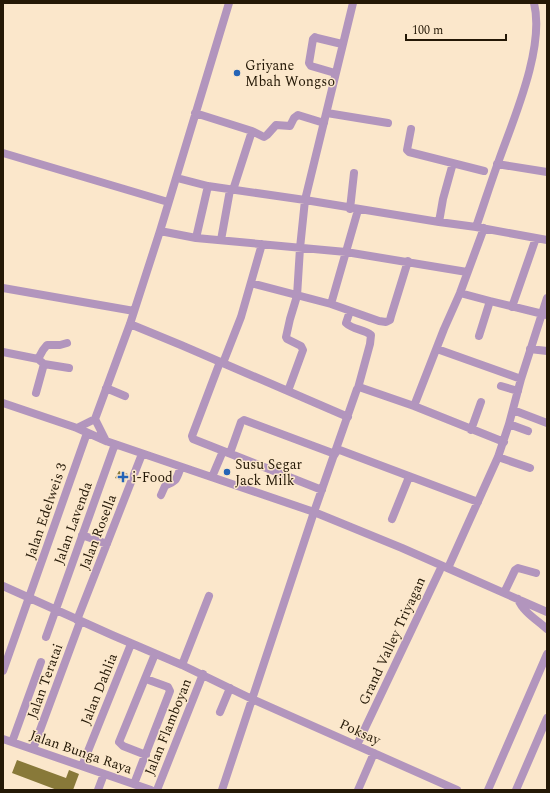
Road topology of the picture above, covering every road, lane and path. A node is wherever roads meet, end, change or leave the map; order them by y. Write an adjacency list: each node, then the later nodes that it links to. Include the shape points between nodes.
1 (229, 3): 6 (street)
2 (353, 3): 4 (street)
3 (534, 3): 14 (street, via 537,29 530,66)
4 (342, 44): 5 (street); 5 (street, via 315,37 313,39 309,63 311,66)
5 (335, 73): 7 (street)
6 (195, 113): 11 (street); 18 (street)
7 (327, 113): 8 (street); 9 (street)
8 (324, 123): 11 (street, via 298,115 290,126 276,125 264,137); 21 (street)
9 (388, 123)
10 (410, 129): 13 (street, via 407,150)
11 (252, 131): 20 (street)
12 (3, 153): 22 (street)
13 (453, 163): 15 (street); 25 (street)
14 (497, 164): 16 (street); 26 (street)
15 (484, 171)
16 (547, 171)
17 (354, 172): 23 (street)
18 (177, 178): 19 (street); 22 (street)
19 (208, 186): 20 (street); 28 (street)
20 (232, 190): 21 (street); 30 (street)
21 (305, 200): 23 (street); 33 (street)
22 (168, 202): 27 (street)
23 (350, 209): 24 (street)
24 (358, 210): 25 (street); 34 (street)
25 (439, 222): 26 (street)
26 (480, 228): 29 (street); 36 (street)
27 (160, 231): 28 (street); 45 (street)
28 (196, 238): 30 (street)
29 (536, 238): 31 (street); 44 (street)
30 (221, 240): 32 (street)
31 (547, 240)
32 (262, 244): 33 (street); 37 (street)
33 (300, 248): 34 (street); 40 (street)
34 (346, 252): 35 (street); 43 (street)
35 (408, 261): 36 (street); 46 (street, via 390,320 379,321)
36 (467, 272): 39 (street)
37 (251, 283): 40 (street); 56 (street, via 241,317)
38 (3, 288): 45 (street)
39 (460, 292): 42 (street); 51 (street)
40 (297, 296): 43 (street); 62 (street, via 286,338 301,346 302,350)
41 (547, 298): 47 (street, Grand Valley Triyagan)
42 (490, 301): 44 (street); 49 (street)
43 (331, 304): 46 (street)
44 (512, 307): 47 (street)
45 (134, 311): 48 (street)
46 (350, 311): 61 (street, via 346,321 348,326 371,335)
47 (544, 314): 52 (street, Grand Valley Triyagan)
48 (130, 324): 56 (street); 60 (street)
49 (478, 336)
50 (67, 343): 55 (street, via 48,345 43,350)
51 (437, 349): 58 (street); 68 (street)
52 (530, 349): 53 (street); 58 (street, Grand Valley Triyagan)
53 (547, 351)
54 (3, 352): 55 (street)
55 (41, 361): 57 (street); 64 (street)
56 (222, 363): 62 (street); 82 (street, via 192,437)
57 (69, 368)
58 (521, 379): 63 (street, Grand Valley Triyagan)
59 (501, 386): 63 (street)
60 (106, 388): 65 (street); 71 (street)
61 (358, 388): 68 (street); 70 (street)
62 (288, 390): 70 (street)
63 (518, 391): 69 (street, Grand Valley Triyagan)
64 (36, 393)
65 (126, 396)
66 (481, 402): 75 (street)
67 (3, 403): 74 (street)
68 (414, 406): 75 (street)
69 (513, 410): 72 (street); 73 (street, Grand Valley Triyagan)
70 (348, 417): 81 (street)
71 (95, 419): 74 (street); 78 (street)
72 (547, 423)
73 (509, 424): 76 (street); 79 (street, Grand Valley Triyagan)
74 (77, 428): 77 (street)
75 (471, 430): 79 (street)
76 (528, 431)
77 (87, 433): 78 (street); 101 (street, Jalan Edelweis 3)
78 (106, 441): 80 (street)
79 (504, 442): 84 (street, Grand Valley Triyagan)
80 (115, 444): 83 (street); 94 (street, Jalan Lavenda)
81 (336, 451): 82 (street, via 244,420); 88 (street); 89 (street)
82 (226, 452): 87 (street); 89 (street)
83 (142, 454): 85 (street); 95 (street, Jalan Rosella)
84 (498, 457): 86 (street); 91 (street, Grand Valley Triyagan)
85 (181, 467): 87 (street); 90 (street, via 176,480 165,486)
86 (530, 468)
87 (212, 477): 92 (street)
88 (409, 477): 91 (street); 93 (street)
89 (322, 490): 92 (street)
90 (161, 495)
91 (478, 502): 96 (street, Grand Valley Triyagan)
92 (314, 512): 96 (street); 117 (street)
93 (392, 519)
94 (82, 535): 95 (street); 103 (street, Jalan Lavenda)
95 (107, 544): 105 (street, Jalan Rosella)
96 (444, 569): 99 (street); 122 (street, Grand Valley Triyagan)
97 (536, 573): 99 (street, via 518,568)
98 (3, 586): 101 (street, Poksay)
99 (504, 592): 102 (street)
100 (209, 596): 112 (street)
101 (29, 598): 103 (street, Poksay); 113 (street, Jalan Edelweis 3)
102 (518, 599): 104 (street); 106 (street, via 520,605)
103 (56, 610): 105 (street, Poksay); 107 (street, Jalan Lavenda)
104 (547, 612)
105 (79, 621): 108 (street, Poksay); 123 (street, Jalan Teratai)
106 (547, 629)
107 (46, 637)
108 (131, 644): 109 (street, Poksay); 126 (street, Jalan Dahlia)
109 (155, 654): 112 (street, Poksay); 115 (street)
110 (547, 654): 135 (street)
111 (41, 662): 121 (street)
112 (182, 665): 114 (street, Poksay)
113 (3, 671)
114 (203, 674): 116 (street, Poksay); 131 (street, Jalan Flamboyan)
115 (146, 679): 125 (street, via 168,686 170,692); 125 (street, via 119,742)
116 (230, 688): 117 (street, Poksay); 118 (street)
117 (252, 699): 122 (street, Poksay); 132 (street)
118 (220, 712)
119 (547, 718): 136 (street)
120 (3, 739): 121 (street, Jalan Bunga Raya)
121 (12, 742): 123 (street, Jalan Bunga Raya)
122 (357, 745): 124 (street, Poksay)
123 (33, 749): 126 (street, Jalan Bunga Raya)
124 (374, 753): 133 (street); 134 (street, Poksay)
125 (146, 755): 128 (street)
126 (82, 766): 127 (street, Jalan Bunga Raya)
127 (104, 774): 128 (street, Jalan Bunga Raya); 129 (street)
128 (130, 786): 130 (street, Jalan Bunga Raya)
129 (98, 790)
130 (151, 790)
131 (157, 790)
132 (222, 790)
133 (358, 790)
134 (457, 790)
135 (488, 790)
136 (516, 790)

